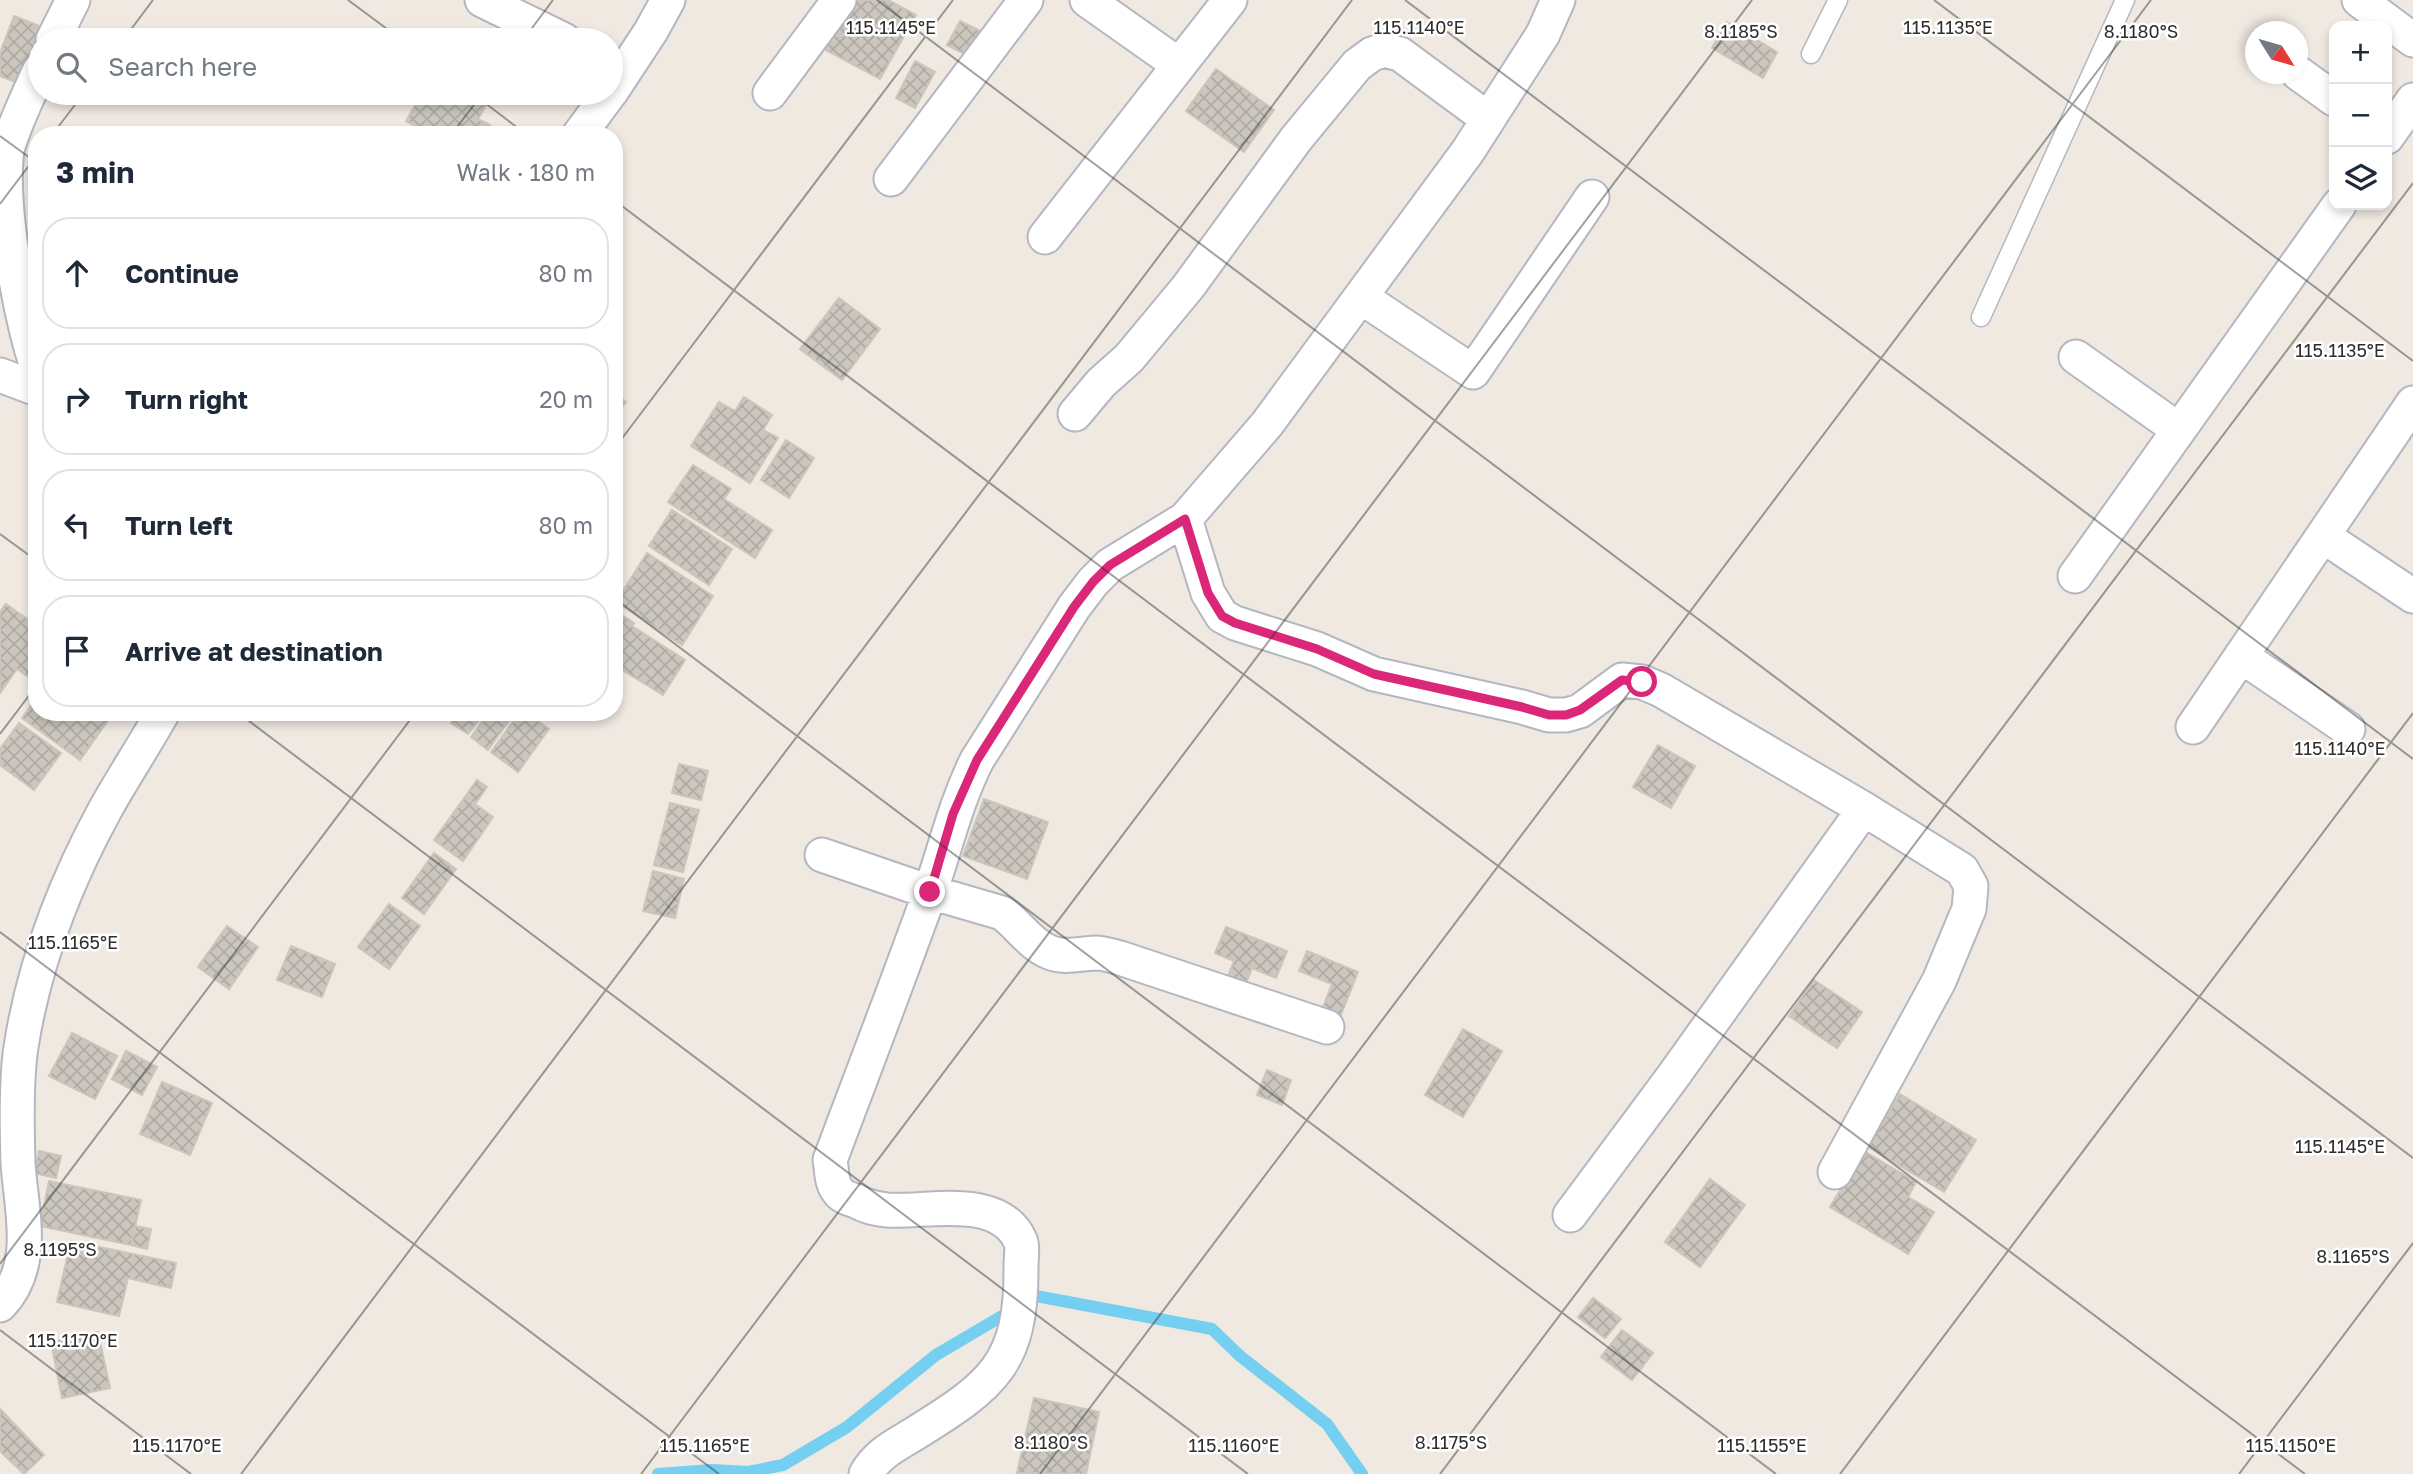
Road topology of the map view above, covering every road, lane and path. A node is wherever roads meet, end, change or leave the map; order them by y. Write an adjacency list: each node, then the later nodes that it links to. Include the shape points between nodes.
1 (73, 0): 12 (street)
2 (482, 0): 13 (street)
3 (668, 0): 17 (street)
4 (839, 0): 19 (street)
5 (1026, 0): 27 (street)
6 (1087, 0): 16 (street)
7 (1230, 0): 16 (street)
8 (1558, 0): 24 (street, via 1543,34)
9 (1838, 0): 15 (lane)
10 (2125, 0): 32 (lane)
11 (2359, 0): 14 (street)
12 (59, 28)
13 (539, 28)
14 (2413, 40)
15 (1811, 54)
16 (1179, 65): 30 (street)
17 (623, 68)
18 (2308, 80): 20 (street)
19 (770, 93)
20 (2329, 95)
21 (28, 96): 33 (street, via 7,151 2,181)
22 (2413, 100): 26 (street)
23 (599, 105): 25 (street)
24 (1488, 119): 31 (street); 38 (street, via 1400,54 1384,50 1372,54 1357,65 1296,139 1188,287)
25 (585, 126)
26 (2392, 129)
27 (891, 178)
28 (1592, 197): 31 (street, via 1474,372)
29 (2335, 210): 39 (street)
30 (1045, 237)
31 (1361, 298): 40 (street, via 1266,424)
32 (1981, 317)
33 (28, 336)
34 (2076, 357): 39 (street)
35 (0, 375): 36 (street)
36 (28, 385)
37 (2413, 405): 41 (street)
38 (1075, 414)
39 (2179, 430): 42 (street)
40 (1185, 519): 48 (street, via 1208,593 1222,616 1235,623 1317,649 1374,674 1549,715 1580,710 1622,680 1642,682); 50 (street, via 1110,565 1074,607 977,760 953,814)
41 (2323, 536): 43 (street); 44 (street)
42 (2075, 576)
43 (2413, 596)
44 (2241, 656): 46 (street); 47 (street)
45 (158, 721): 54 (street, via 82,857 34,987 21,1048 19,1103 18,1162 26,1243 20,1271)
46 (2193, 727)
47 (2348, 729)
48 (1864, 809): 52 (street, via 1962,870 1972,895 1939,981); 53 (street)
49 (822, 855): 50 (street)
50 (930, 892): 51 (street, via 1002,913 1051,953 1102,953); 55 (street, via 830,1160 833,1181 842,1195 886,1210 976,1209 996,1216 1021,1241 1021,1294 1014,1339 993,1377 884,1451)
51 (1327, 1027)
52 (1835, 1172)
53 (1570, 1215)
54 (0, 1305)
55 (866, 1474)

